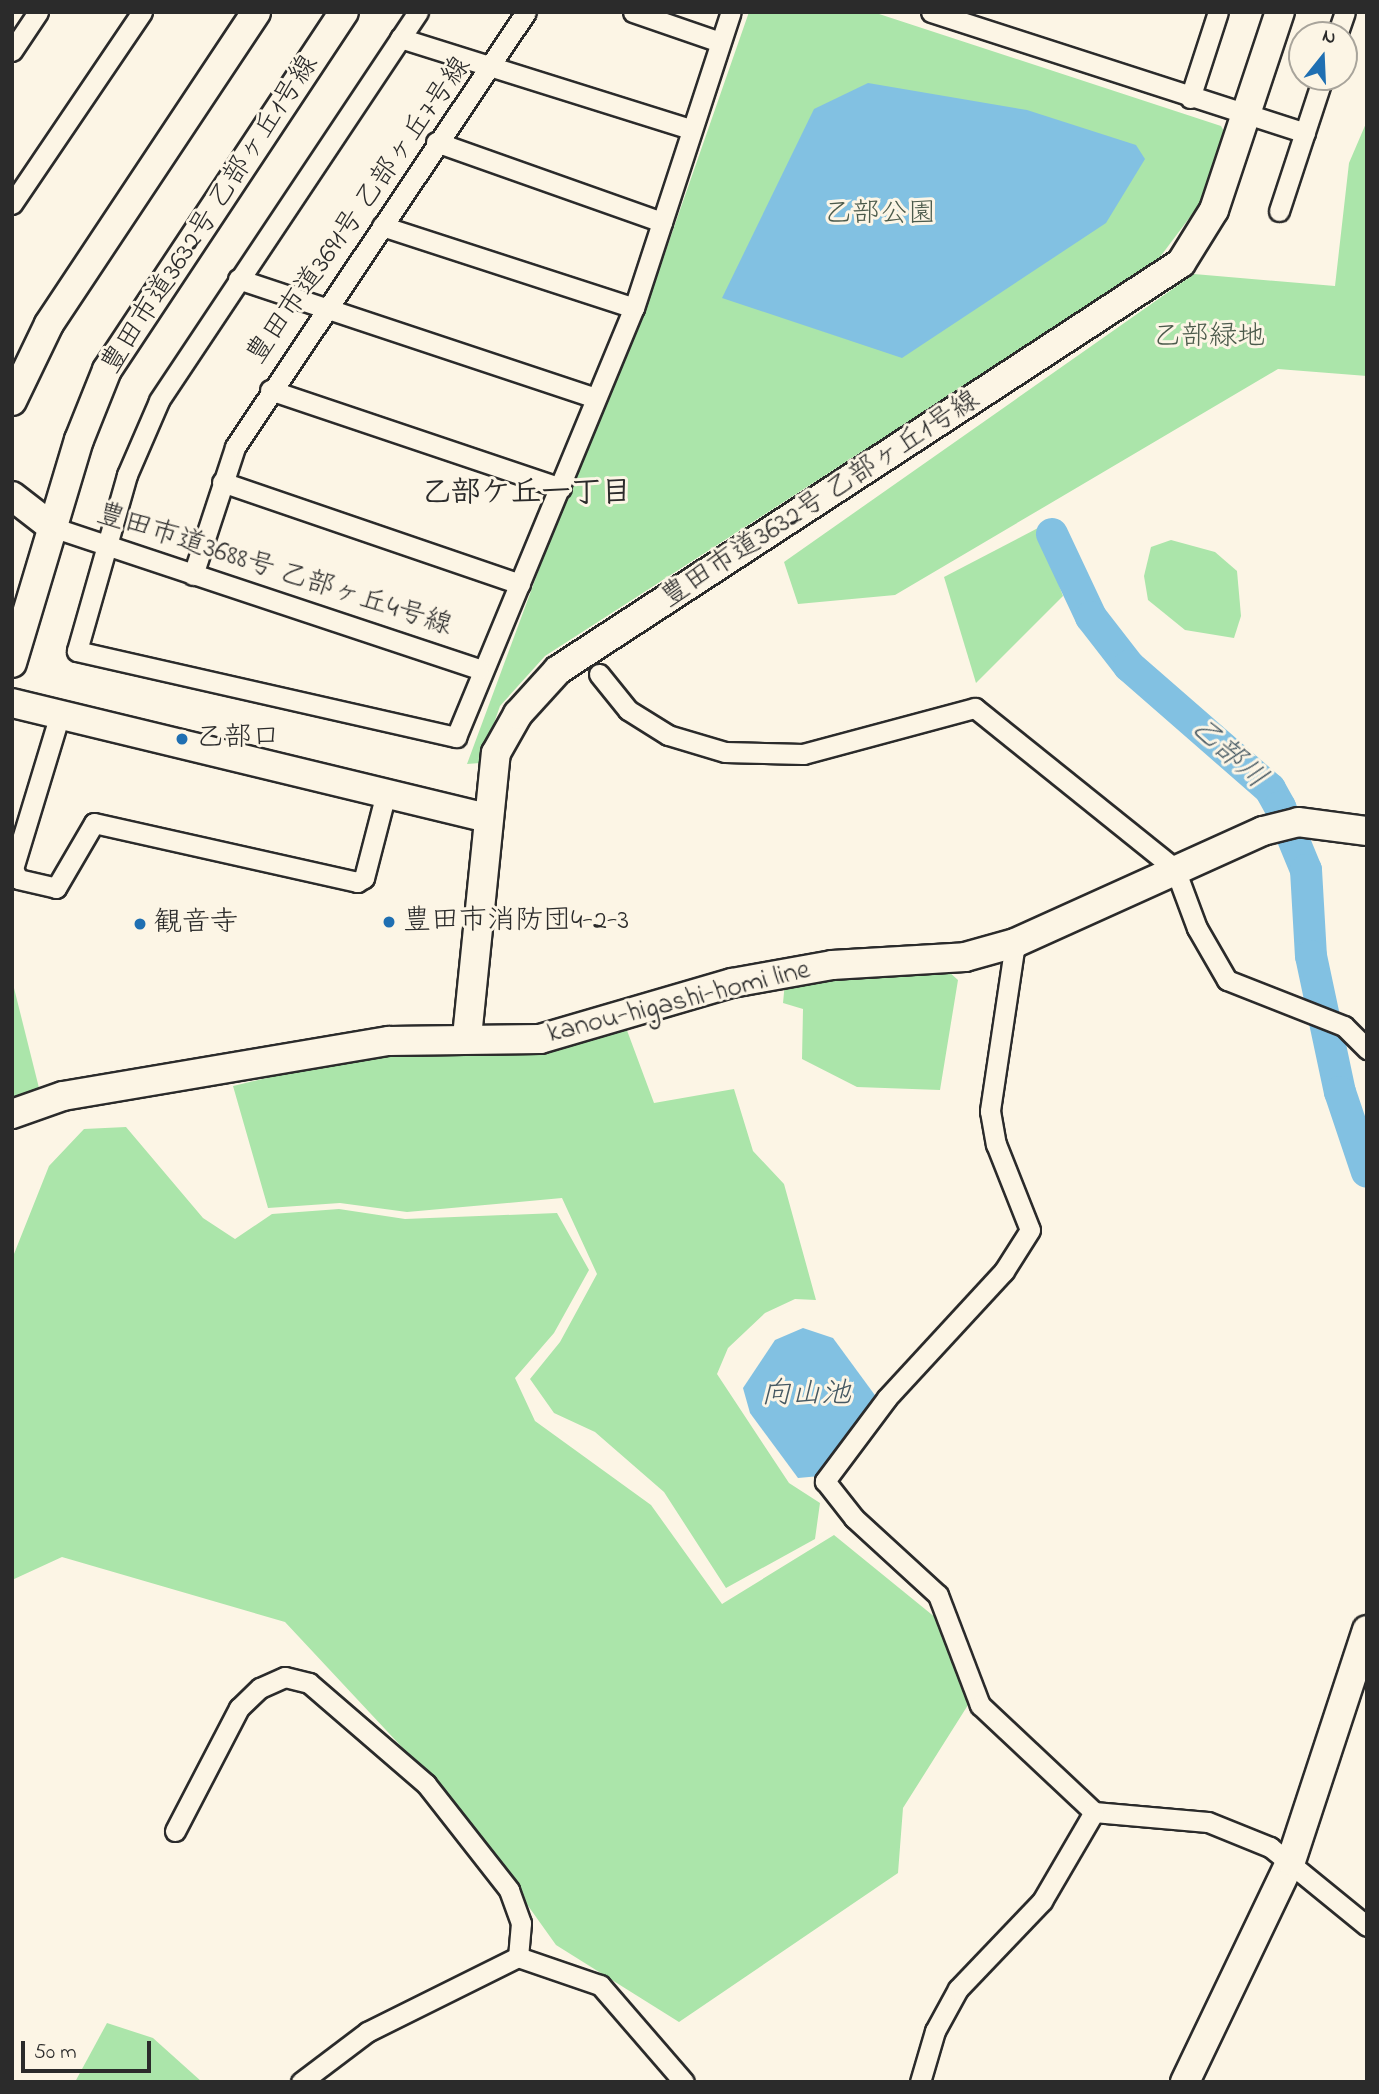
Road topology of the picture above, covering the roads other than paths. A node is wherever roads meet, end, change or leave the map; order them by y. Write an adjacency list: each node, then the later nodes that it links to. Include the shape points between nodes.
1 (38, 12): 13 (street)
2 (142, 12): 22 (street)
3 (256, 12): 31 (street, via 48,324)
4 (344, 12): 35 (street, 豊田市道3632号 乙部ヶ丘1号線, via 107,370)
5 (418, 12): 12 (street)
6 (526, 12): 15 (street)
7 (633, 12): 14 (street)
8 (731, 12): 14 (street)
9 (931, 12): 17 (street)
10 (1218, 12): 17 (street)
11 (1280, 12): 18 (street, 豊田市道3632号 乙部ヶ丘1号線)
12 (400, 38): 15 (street); 26 (street)
13 (15, 42)
14 (720, 43): 19 (street)
15 (488, 65): 19 (street, 豊田市道3691号 乙部ヶ丘7号線); 21 (street, 豊田市道3691号 乙部ヶ丘7号線)
16 (1318, 91): 20 (street)
17 (1190, 98): 18 (street)
18 (1247, 117): 20 (street); 45 (street, 豊田市道3632号 乙部ヶ丘1号線, via 1214,210 1181,263 558,670 518,714 496,753)
19 (691, 129): 24 (street)
20 (1304, 133): 23 (street)
21 (436, 142): 24 (street); 25 (street, 豊田市道3691号 乙部ヶ丘7号線)
22 (12, 204)
23 (1279, 211)
24 (662, 222): 27 (street)
25 (382, 226): 27 (street); 28 (street, 豊田市道3691号 乙部ヶ丘7号線)
26 (238, 279): 28 (street); 36 (street, via 159,401 127,475)
27 (634, 308): 30 (street)
28 (324, 310): 29 (street, 豊田市道3691号 乙部ヶ丘7号線); 30 (street)
29 (270, 390): 32 (street, 豊田市道3691号 乙部ヶ丘7号線); 33 (street)
30 (596, 398): 33 (street)
31 (12, 401)
32 (222, 482): 37 (street, 豊田市道3691号 乙部ヶ丘7号線); 38 (street)
33 (561, 488): 38 (street)
34 (12, 496): 35 (street, via 20,508)
35 (52, 527): 36 (street, 豊田市道3688号 乙部ヶ丘4号線); 39 (street, 豊田市道3632号 乙部ヶ丘1号線)
36 (110, 547): 37 (street, 豊田市道3688号 乙部ヶ丘4号線); 40 (street, via 78,652 456,737)
37 (193, 575): 40 (street, 豊田市道3688号 乙部ヶ丘4号線)
38 (520, 584): 40 (street)
39 (12, 663)
40 (479, 668)
41 (599, 674): 47 (street, via 628,710 668,735 725,752 803,754 975,708)
42 (12, 703): 43 (street)
43 (60, 714): 44 (street); 44 (street, via 13,869 18,879 56,888 94,824 357,883 364,878)
44 (386, 793): 45 (street)
45 (487, 818): 49 (street, 豊田市道3632号 乙部ヶ丘1号線)
46 (1367, 831): 47 (street, kanou-higashi-homi line, via 1286,825)
47 (1175, 869): 48 (street, kanou-higashi-homi line); 50 (street, via 1197,929 1227,979 1344,1026)
48 (1015, 943): 49 (street, kanou-higashi-homi line, via 965,957 832,965 732,984 540,1039); 53 (street, via 990,1111 996,1144 1030,1230 1004,1270 887,1398 825,1481 855,1518 938,1595 980,1705)
49 (467, 1037): 51 (street, kanou-higashi-homi line, via 389,1041 131,1084 63,1096)
50 (1367, 1049)
51 (12, 1114)
52 (1367, 1630): 55 (street)
53 (1094, 1812): 55 (street, via 1208,1822); 60 (street, via 1042,1901 958,1989 935,2031)
54 (175, 1831): 57 (street, via 239,1708 260,1688 285,1677 309,1683 425,1784 509,1890 519,1907)
55 (1291, 1861): 56 (street); 61 (street)
56 (1367, 1926)
57 (519, 1957): 58 (street, via 368,2032); 59 (street, via 600,1985)
58 (300, 2082)
59 (684, 2082)
60 (920, 2082)
61 (1185, 2082)

